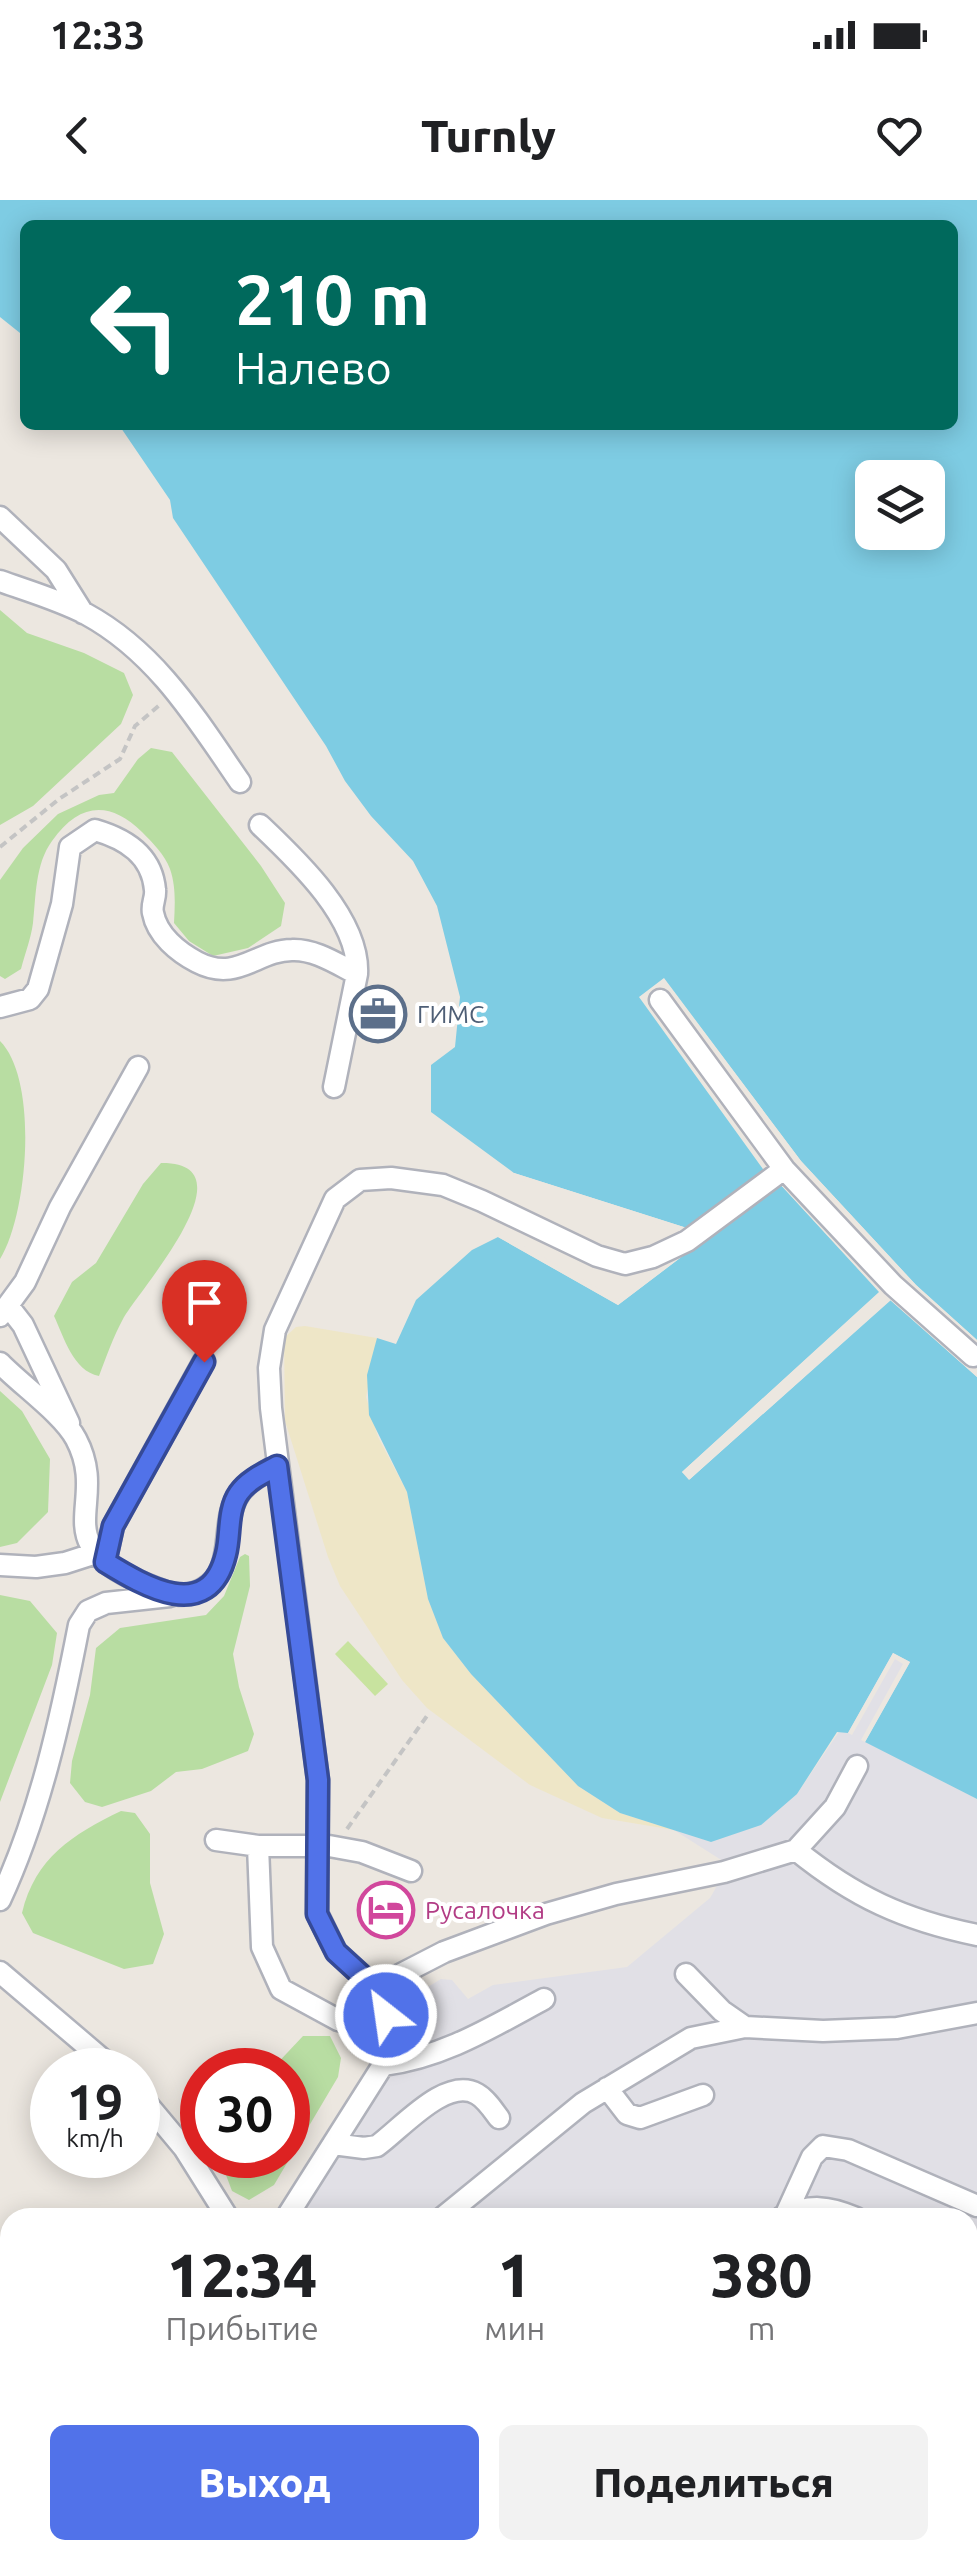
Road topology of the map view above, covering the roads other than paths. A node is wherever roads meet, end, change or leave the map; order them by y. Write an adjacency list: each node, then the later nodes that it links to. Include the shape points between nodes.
1 (0, 517): 3 (street, via 56,570)
2 (0, 580): 3 (street)
3 (83, 613): 4 (street, via 142,654 177,690)
4 (240, 782)
5 (260, 825): 6 (street, via 333,907 352,940)
6 (357, 974): 8 (street, via 290,950 236,969 196,962 161,932 142,853 96,830 70,847 38,989 30,999); 10 (street)
7 (660, 1000): 11 (street)
8 (0, 1007)
9 (138, 1067): 12 (street)
10 (334, 1086)
11 (784, 1168): 13 (street, via 893,1285); 17 (street, via 686,1242 625,1264 444,1186 360,1180 334,1200 275,1330 269,1368)
12 (4, 1312): 16 (street, via 23,1325)
13 (973, 1356)
14 (204, 1362): 18 (street)
15 (0, 1364): 16 (street)
16 (76, 1438): 18 (street, via 86,1469 86,1533)
17 (277, 1466): 20 (street, via 248,1482 233,1503 220,1571 205,1588); 24 (street)
18 (99, 1558): 19 (street); 20 (street)
19 (0, 1566)
20 (172, 1596): 27 (street, via 106,1603 88,1610 79,1625 37,1801)
21 (856, 1766): 25 (street, via 834,1807)
22 (216, 1840): 23 (street)
23 (258, 1846): 24 (street); 35 (street, via 262,1947 281,1990 338,2020)
24 (324, 1846): 26 (street); 31 (street, via 317,1914 336,1952)
25 (796, 1850): 28 (street, via 877,1906); 31 (street, via 546,1914 444,1952)
26 (411, 1871)
27 (0, 1900)
28 (977, 1935)
29 (0, 1972): 36 (street)
30 (686, 1974): 34 (street)
31 (376, 1987): 35 (street)
32 (544, 1999): 37 (street, via 468,2040 414,2062)
33 (976, 2015): 34 (street, via 896,2028)
34 (745, 2026): 38 (street, via 691,2038)
35 (387, 2033): 37 (street)
36 (88, 2048)
37 (383, 2065): 42 (street)
38 (607, 2088): 39 (street, via 628,2114 640,2118); 46 (street)
39 (703, 2096)
40 (499, 2118): 42 (street, via 479,2095 460,2088 441,2094 377,2146)
41 (160, 2119): 44 (street)
42 (333, 2144): 45 (street)
43 (977, 2206): 47 (street, via 848,2150 823,2146)
44 (222, 2208)
45 (292, 2208)
46 (454, 2208)
47 (787, 2208)

